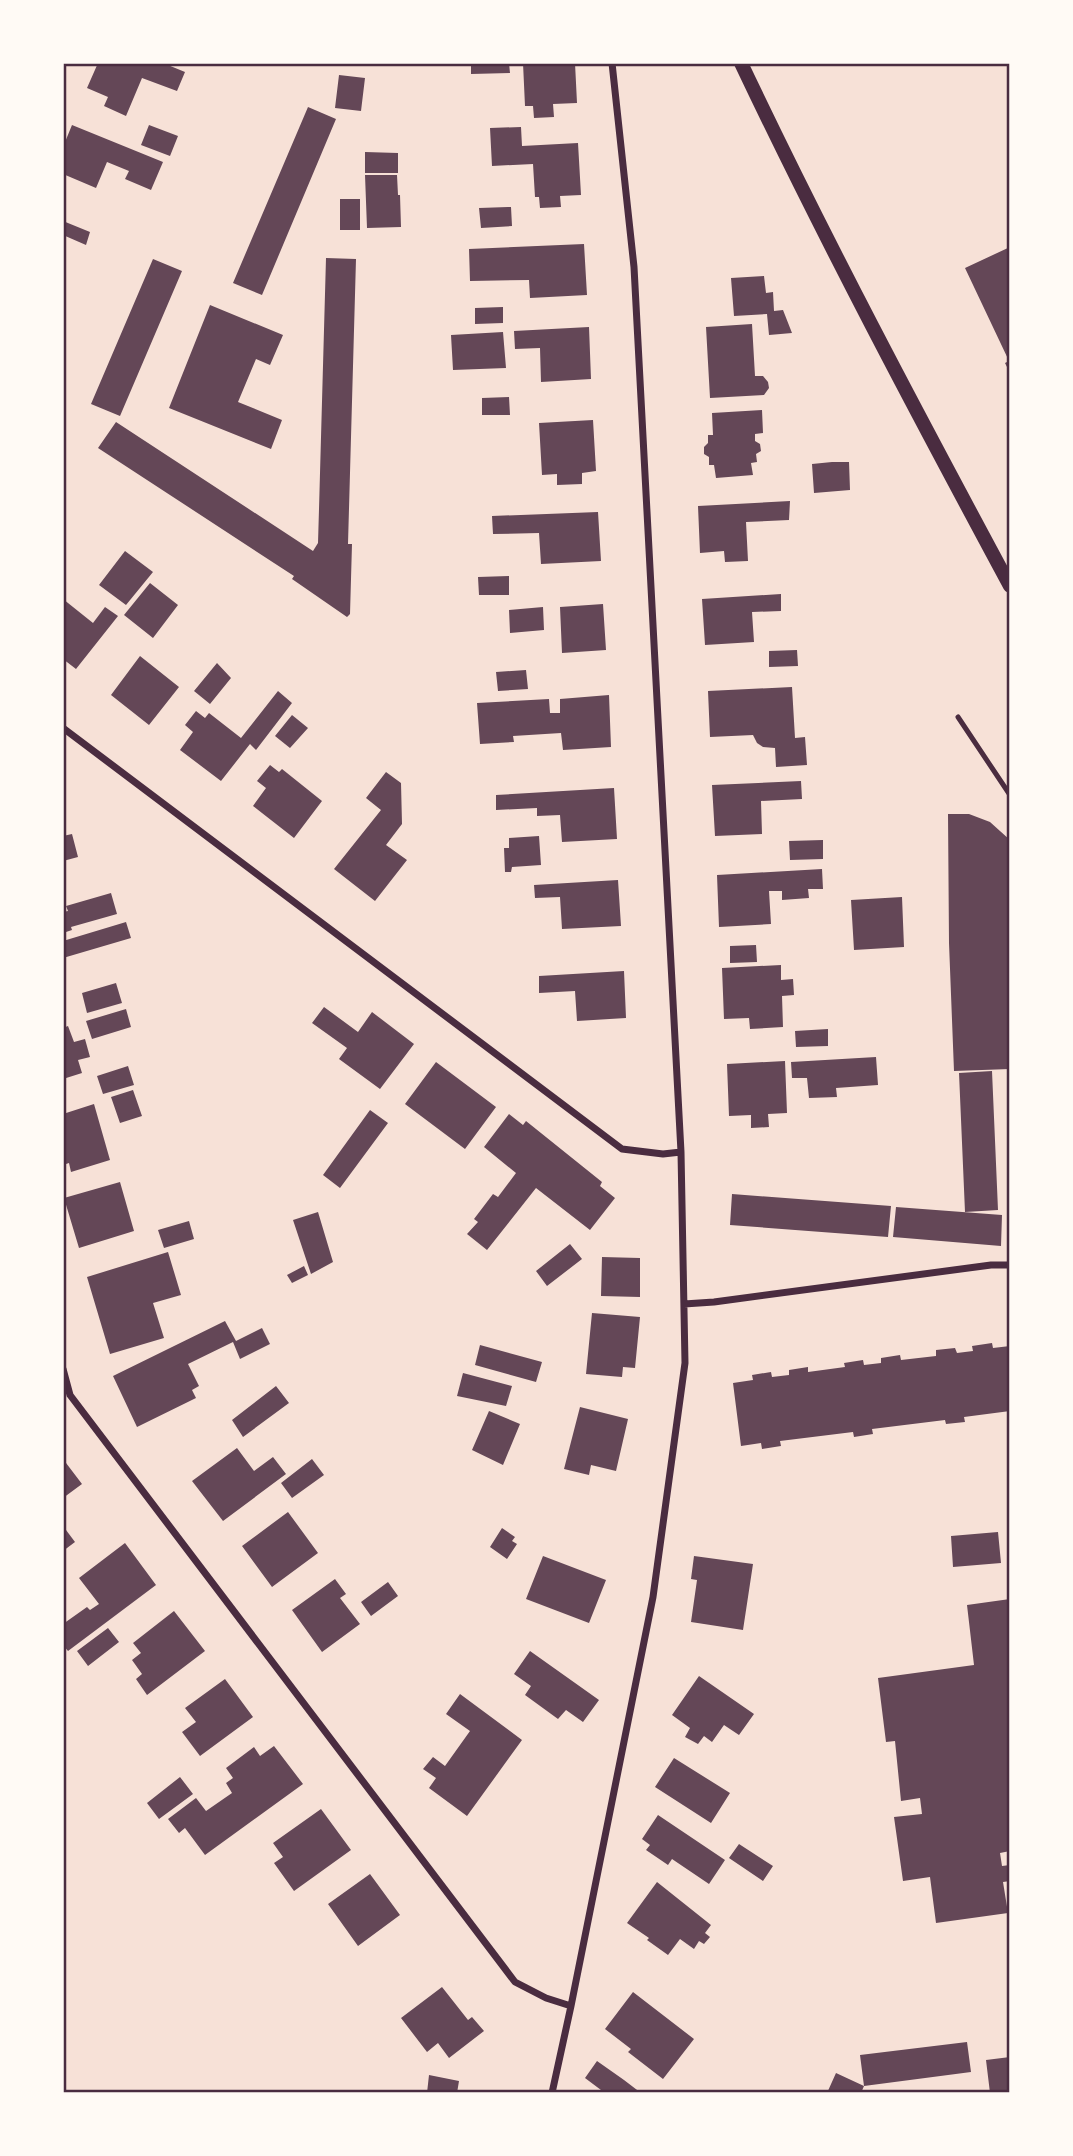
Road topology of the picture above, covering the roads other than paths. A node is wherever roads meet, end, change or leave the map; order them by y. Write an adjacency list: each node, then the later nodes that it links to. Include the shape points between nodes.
1 (612, 63): 7 (street, via 634,267)
2 (741, 63): 3 (main road, via 847,280)
3 (1010, 586)
4 (957, 717): 6 (lane)
5 (63, 728): 7 (street, via 622,1149)
6 (1010, 795)
7 (681, 1152): 9 (street)
8 (1010, 1265): 9 (street)
9 (684, 1304): 12 (street, via 685,1363 653,1597)
10 (63, 1369): 11 (street)
11 (67, 1397): 12 (street, via 515,1982)
12 (571, 2006): 13 (street)
13 (552, 2093)

